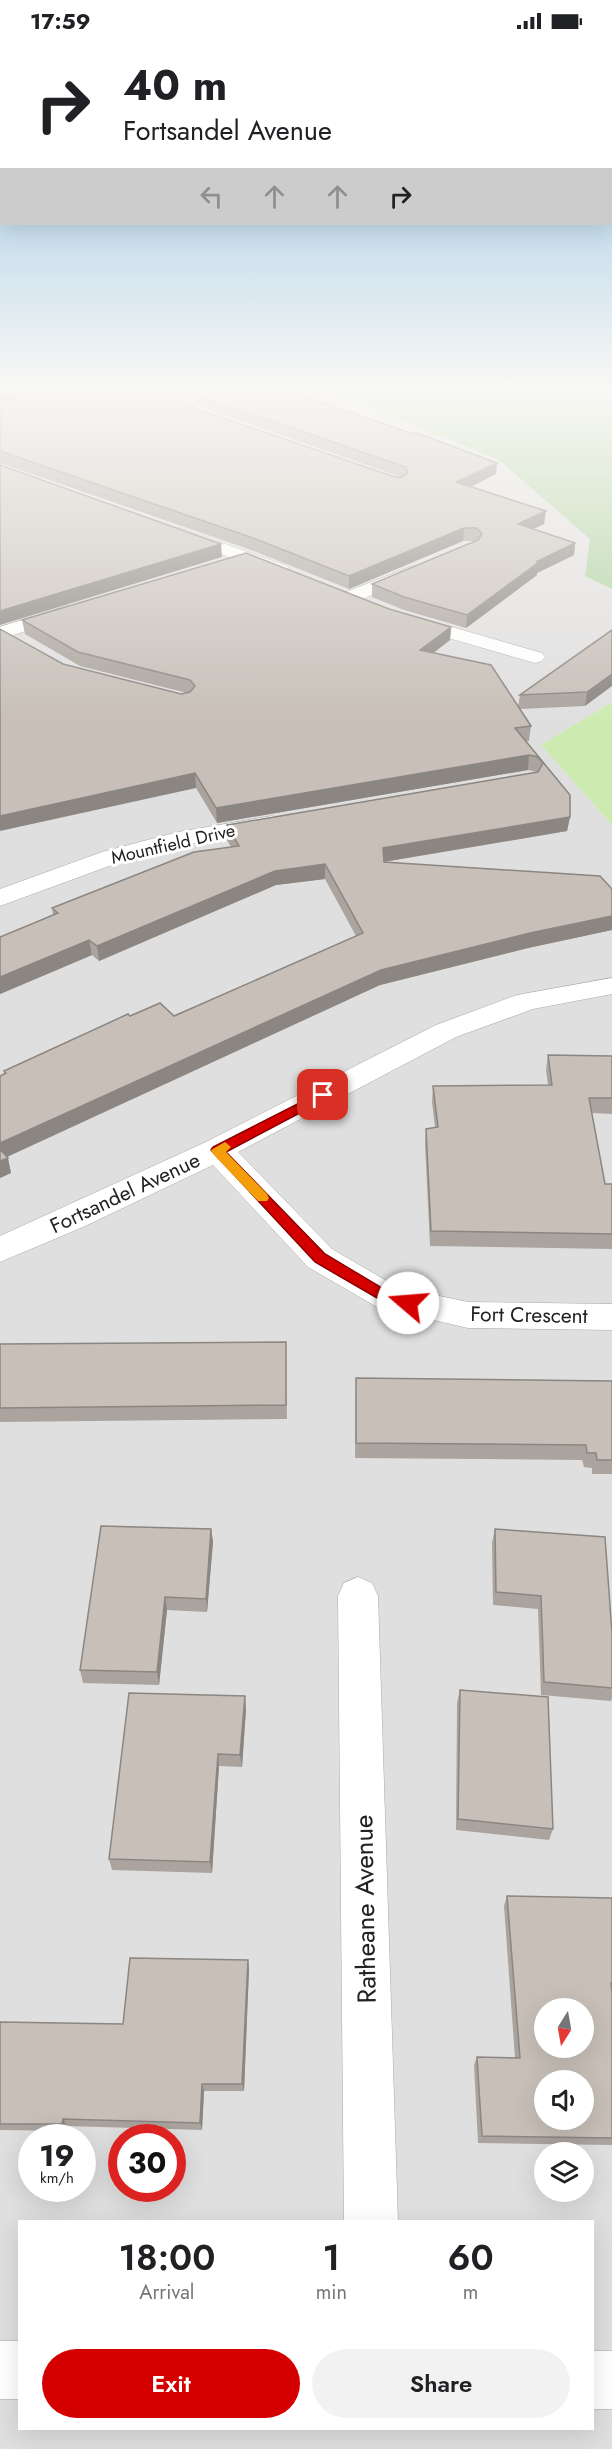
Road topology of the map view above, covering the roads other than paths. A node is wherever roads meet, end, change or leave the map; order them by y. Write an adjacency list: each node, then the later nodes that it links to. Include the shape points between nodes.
1 (158, 525): 2 (street)
2 (248, 557): 4 (street); 5 (street)
3 (430, 564): 7 (street)
4 (214, 567)
5 (298, 577)
6 (328, 590): 7 (street)
7 (348, 598): 11 (street)
8 (80, 608): 9 (street)
9 (1, 632): 10 (street)
10 (22, 643)
11 (535, 657)
12 (294, 819): 13 (street, Mountfield Drive, via 178,838 111,857)
13 (0, 898)
14 (612, 986): 15 (street, Fortsandel Avenue, via 527,1001 446,1031)
15 (217, 1150): 16 (street, Fortsandel Avenue); 17 (street, Fort Crescent, via 320,1258 389,1299 468,1315)
16 (0, 1250)
17 (612, 1317)
18 (358, 1596): 19 (street, Ratheane Avenue)
19 (371, 2220)
20 (0, 2370): 21 (street)
21 (18, 2370)
22 (594, 2380): 23 (street)
23 (612, 2380)

